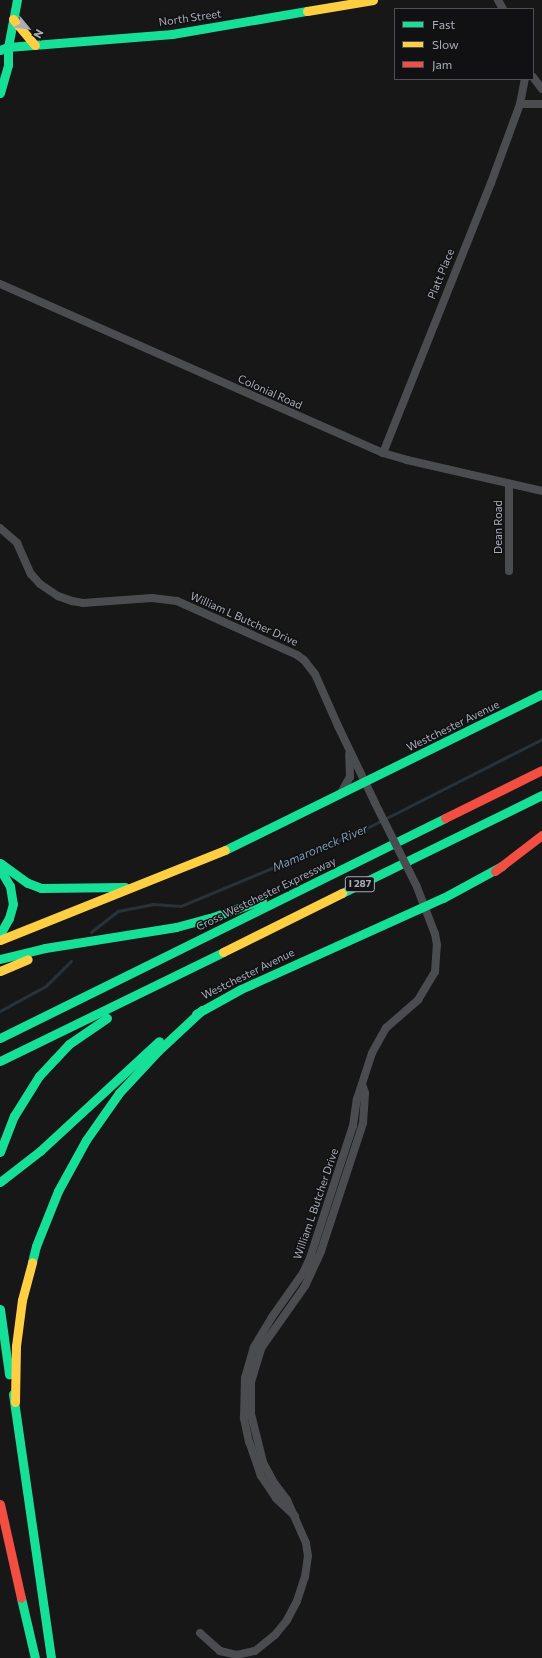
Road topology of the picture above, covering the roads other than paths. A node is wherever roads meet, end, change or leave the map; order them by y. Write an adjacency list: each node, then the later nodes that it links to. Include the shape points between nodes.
1 (17, 0): 4 (main road)
2 (373, 0): 3 (main road, North Street)
3 (325, 5): 5 (main road, North Street, via 172,34)
4 (13, 19): 5 (main road); 6 (main road)
5 (35, 45): 6 (main road, North Street)
6 (3, 47): 7 (main road); 11 (main road, via 8,65)
7 (0, 57)
8 (534, 78): 10 (street)
9 (525, 80): 12 (street, Platt Place)
10 (542, 89)
11 (0, 93)
12 (520, 104): 13 (street); 15 (street, Platt Place)
13 (542, 104)
14 (0, 284): 15 (street, Colonial Road)
15 (383, 453): 16 (street, Colonial Road)
16 (509, 484): 17 (street, Colonial Road); 19 (street, Dean Road)
17 (542, 491)
18 (0, 528): 21 (street, William L Butcher Drive, via 17,543 31,574 40,584 58,596 83,603 152,598 177,601 297,654 315,674)
19 (509, 571)
20 (542, 694): 23 (main road, Westchester Avenue)
21 (349, 749): 23 (street, William L Butcher Drive); 24 (street, via 350,777)
22 (542, 770): 31 (main road, Cross Westchester Expressway / I 287)
23 (366, 782): 24 (main road, Westchester Avenue); 33 (street, William L Butcher Drive, bridge)
24 (339, 795): 32 (main road, Westchester Avenue, via 245,841)
25 (542, 795): 39 (main road, I 287)
26 (542, 834): 30 (main road)
27 (542, 842): 30 (main road, Westchester Avenue)
28 (0, 863): 32 (main road, via 28,883 41,888 108,888)
29 (0, 869): 34 (main road, via 10,886 13,904)
30 (495, 870): 33 (main road, Westchester Avenue)
31 (337, 872): 35 (main road, via 210,918); 41 (main road, Cross Westchester Expressway / I 287)
32 (141, 884): 36 (main road, Westchester Avenue)
33 (425, 907): 40 (main road, Westchester Avenue, via 241,989); 48 (street, William L Butcher Drive, via 437,945 435,972 418,1000 386,1028 372,1053 362,1084 365,1093 363,1123 321,1251 305,1286 262,1347 251,1382 251,1414 263,1462 295,1516 306,1543 308,1564 297,1601 284,1624 265,1645 255,1651 237,1655 220,1651)
34 (0, 934)
35 (116, 938): 37 (main road, via 38,949); 38 (main road, via 36,956)
36 (0, 940)
37 (0, 958)
38 (0, 971)
39 (178, 974): 42 (main road, I 287); 43 (main road, via 90,1028 61,1052 25,1095)
40 (202, 1010): 44 (main road, Westchester Avenue, via 163,1038 40,1152); 46 (main road, via 158,1051 116,1098 86,1140 58,1191 36,1246 22,1300 16,1346)
41 (0, 1038)
42 (0, 1062)
43 (0, 1152)
44 (0, 1182)
45 (0, 1309): 46 (main road, via 9,1379)
46 (15, 1402): 50 (main road)
47 (0, 1504): 49 (main road)
48 (200, 1633)
49 (35, 1658)
50 (51, 1658)

